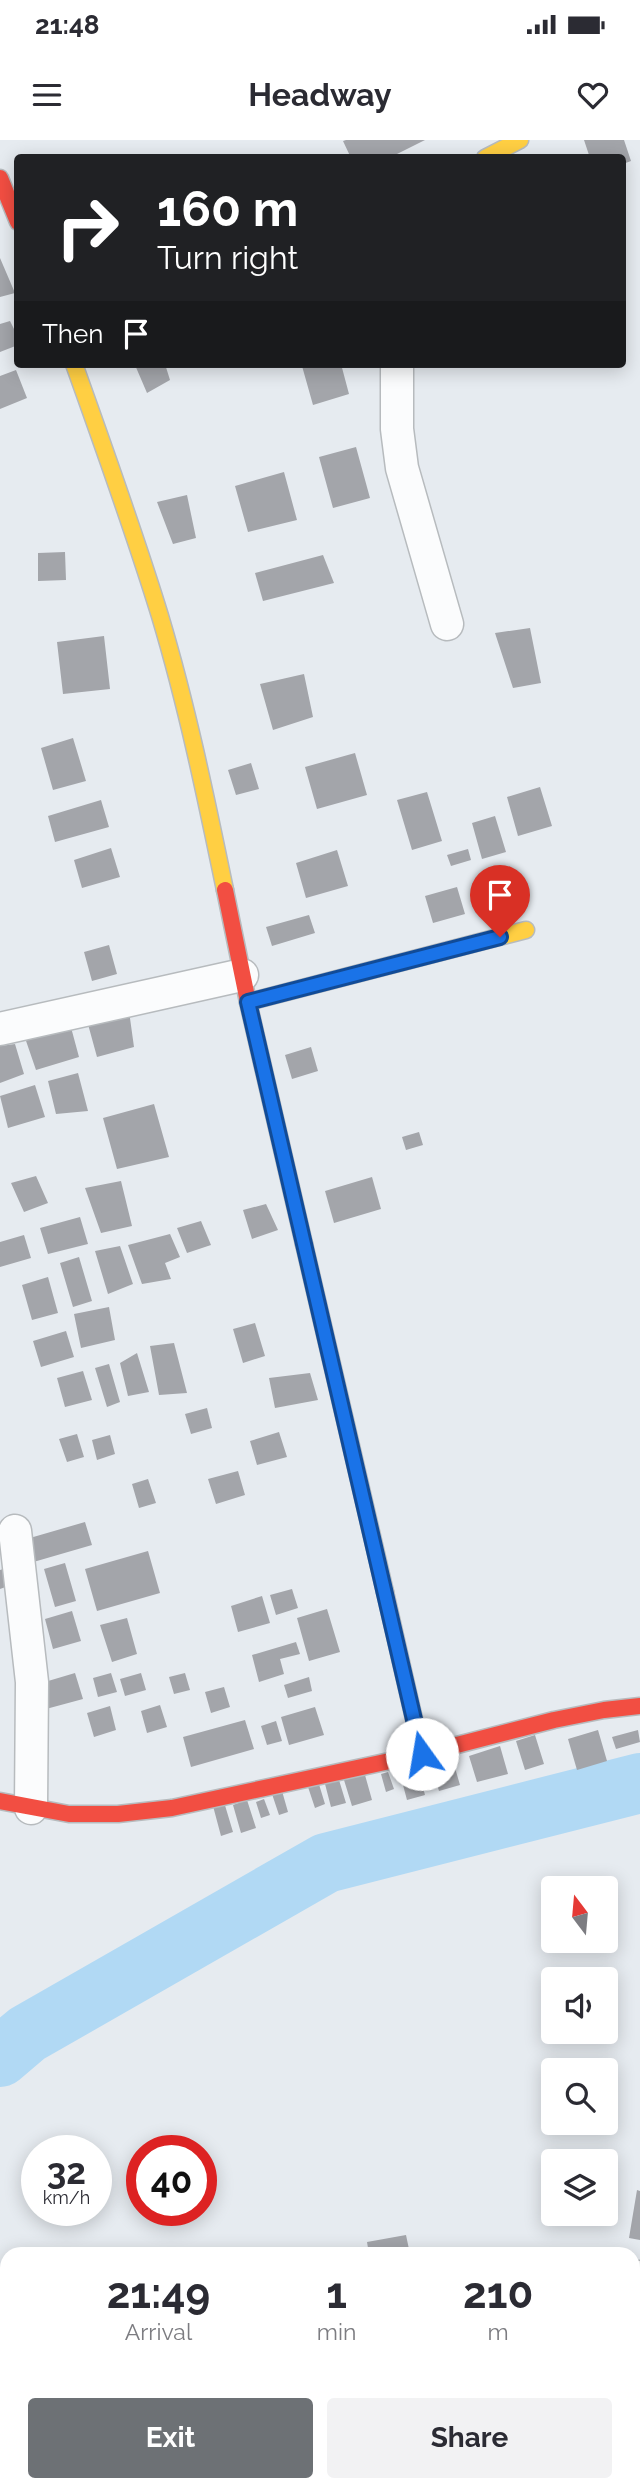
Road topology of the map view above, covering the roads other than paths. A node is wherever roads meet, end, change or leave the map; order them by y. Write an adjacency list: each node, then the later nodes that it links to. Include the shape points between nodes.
1 (520, 140): 2 (street)
2 (493, 154)
3 (0, 178): 4 (street)
4 (14, 212)
5 (75, 368): 9 (street, via 161,619 201,775)
6 (397, 368): 7 (street, via 402,468)
7 (447, 624)
8 (526, 930): 9 (street)
9 (245, 989): 10 (street); 13 (street)
10 (0, 1029)
11 (15, 1531): 15 (street, via 32,1682)
12 (640, 1706): 13 (street, via 554,1720)
13 (422, 1754): 15 (street, via 172,1808 118,1814)
14 (0, 1801): 15 (street)
15 (31, 1808)

